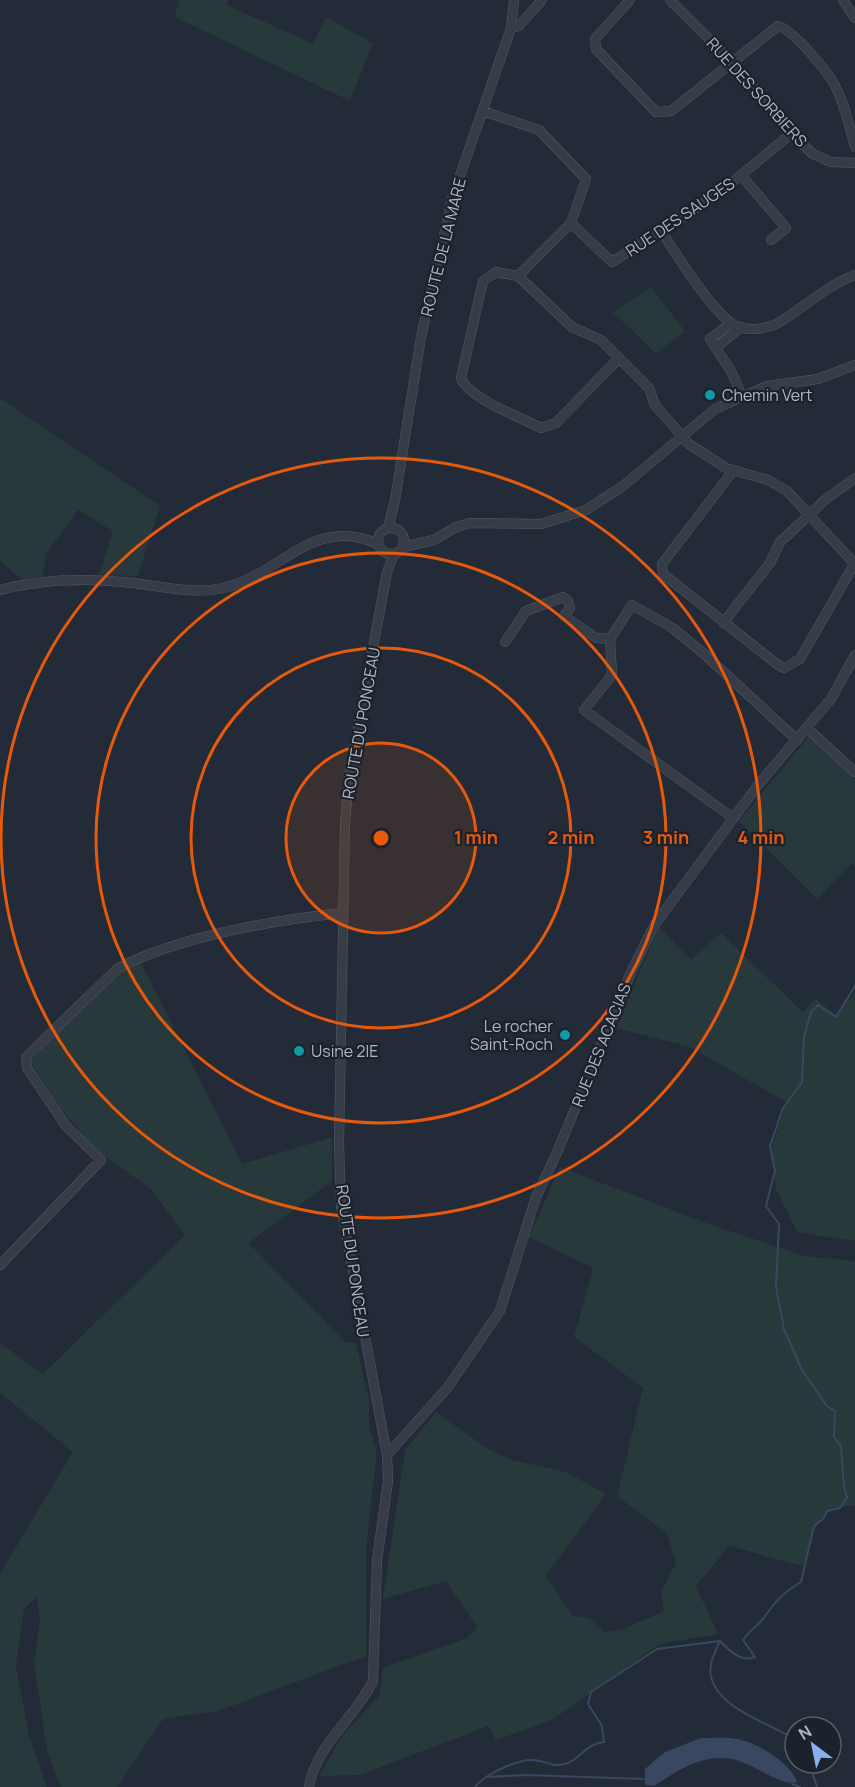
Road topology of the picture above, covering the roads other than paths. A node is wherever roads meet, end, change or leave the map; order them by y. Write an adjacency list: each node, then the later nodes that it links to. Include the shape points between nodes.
1 (514, 0): 7 (street, ROUTE DE LA MARE)
2 (542, 0): 7 (street, via 519,26)
3 (630, 0): 8 (street, via 595,39 596,49 656,112 671,111)
4 (670, 0): 8 (street, RUE DES SORBIERS)
5 (843, 0): 6 (street)
6 (855, 18)
7 (511, 28): 9 (street, ROUTE DE LA MARE)
8 (731, 61): 10 (street, RUE DES SORBIERS); 11 (street, via 770,30 786,28 834,84)
9 (483, 111): 14 (street, via 539,130 583,173 586,179); 29 (street, ROUTE DE LA MARE, via 452,199 431,289)
10 (791, 134): 12 (street, RUE DES SORBIERS, via 822,159); 13 (street, RUE DES SAUGES)
11 (855, 147)
12 (855, 163)
13 (741, 174): 15 (street, RUE DES SAUGES); 16 (street, via 786,228)
14 (571, 223): 15 (street, RUE DES SAUGES, via 612,262); 18 (street)
15 (661, 231): 19 (street)
16 (771, 240)
17 (855, 275): 20 (street, via 829,286 778,323 760,329)
18 (518, 276): 22 (street, via 572,327 601,340); 22 (street, via 496,272 483,281 461,373 467,388 541,428 547,427 556,423)
19 (731, 323): 20 (street); 21 (street, via 710,339)
20 (741, 327): 21 (street)
21 (716, 347): 24 (street)
22 (619, 358): 25 (street, via 649,388 656,405)
23 (855, 365): 24 (street, via 831,375 775,384)
24 (742, 396): 25 (street, via 715,409)
25 (682, 437): 26 (street, via 703,455); 31 (street, via 623,486 586,510 541,524 470,523)
26 (734, 471): 28 (street, via 777,485); 39 (street, via 662,568 667,579)
27 (855, 478): 28 (street)
28 (810, 513): 36 (street); 39 (street, via 780,542 770,563)
29 (392, 532): 30 (street); 31 (street); 32 (street); 33 (street)
30 (362, 537): 32 (street); 38 (street, via 313,540 247,580 216,590 200,592 117,581 75,580)
31 (426, 542): 33 (street)
32 (378, 544): 34 (street)
33 (403, 547): 35 (street)
34 (384, 553): 35 (street); 37 (street, ROUTE DU PONCEAU)
35 (394, 554): 37 (street, ROUTE DU PONCEAU)
36 (855, 564): 39 (street, via 800,659 791,666 778,665)
37 (387, 572): 47 (street, ROUTE DU PONCEAU, via 349,777)
38 (0, 590)
39 (723, 623)
40 (610, 639): 41 (street, via 596,638 564,616 570,608 563,597 526,611); 44 (street, via 632,605 694,645); 46 (street, via 612,675 584,710)
41 (505, 642)
42 (855, 655): 43 (street, RUE DES ACACIAS, via 831,699)
43 (807, 728): 44 (street, RUE DES ACACIAS); 45 (street)
44 (797, 740): 46 (street, RUE DES ACACIAS)
45 (855, 772)
46 (733, 818): 49 (street, RUE DES ACACIAS, via 642,945 536,1197 500,1311 448,1387)
47 (343, 913): 48 (street, via 215,936 167,948 118,968 28,1053 25,1063 56,1113 101,1160); 49 (street, ROUTE DU PONCEAU, via 341,1206)
48 (0, 1265)
49 (387, 1455): 50 (street, ROUTE DU PONCEAU, via 373,1681 322,1753)
50 (309, 1787)

